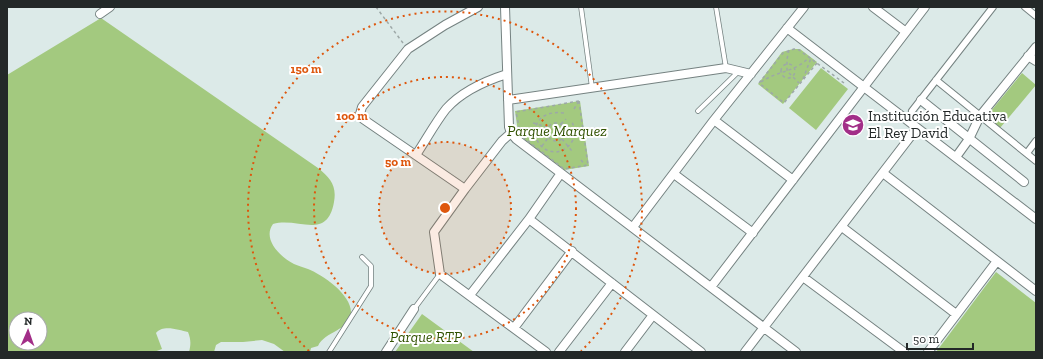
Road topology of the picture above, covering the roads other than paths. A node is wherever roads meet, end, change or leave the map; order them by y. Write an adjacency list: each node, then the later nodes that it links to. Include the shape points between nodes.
1 (110, 7): 11 (street)
2 (478, 7): 36 (street, via 408,49 362,107 360,114 363,119)
3 (505, 7): 20 (street)
4 (581, 7): 24 (lane)
5 (716, 7): 18 (lane)
6 (804, 7): 13 (street)
7 (873, 7): 14 (street)
8 (925, 7): 14 (street)
9 (993, 7): 22 (street)
10 (1025, 7): 12 (street)
11 (100, 14)
12 (1035, 14)
13 (787, 28): 21 (street); 23 (street)
14 (906, 32): 23 (street)
15 (1036, 47): 16 (street)
16 (1028, 56): 17 (street); 29 (street)
17 (1036, 61)
18 (726, 68): 19 (street); 24 (street)
19 (738, 71): 21 (street); 27 (lane)
20 (507, 74): 25 (street); 36 (street, via 463,94 446,109)
21 (751, 74): 30 (street)
22 (936, 80): 26 (street); 29 (street)
23 (864, 87): 31 (street); 42 (street)
24 (592, 88): 25 (street)
25 (508, 100): 32 (street, via 509,127)
26 (921, 100): 28 (street); 33 (street)
27 (698, 111)
28 (912, 111)
29 (980, 116): 33 (street); 35 (street)
30 (714, 120): 41 (street); 42 (street)
31 (917, 128): 37 (street); 40 (street)
32 (512, 133): 39 (street); 44 (street, via 502,141)
33 (969, 139): 37 (street); 43 (street)
34 (1036, 141): 35 (street)
35 (1027, 153): 38 (street)
36 (416, 155): 44 (street)
37 (956, 157): 46 (street)
38 (1036, 160)
39 (561, 173): 45 (street); 47 (street)
40 (883, 173): 48 (street); 52 (street)
41 (674, 174): 47 (street); 49 (street)
42 (792, 180): 49 (street)
43 (1024, 182)
44 (465, 189): 53 (street, via 434,232)
45 (529, 218): 50 (street); 58 (street)
46 (1036, 219)
47 (632, 227): 56 (street)
48 (842, 227): 54 (street); 60 (street)
49 (753, 233): 56 (street)
50 (572, 252): 55 (street); 62 (street)
51 (362, 257): 64 (lane, via 371,266 371,286)
52 (997, 261): 57 (street); 60 (street)
53 (440, 274): 58 (street); 59 (lane)
54 (803, 277): 63 (street); 72 (street)
55 (612, 283): 61 (street); 67 (street)
56 (711, 287): 63 (street)
57 (1036, 291)
58 (470, 295): 62 (street)
59 (414, 309): 65 (street)
60 (956, 314): 73 (street)
61 (653, 315): 68 (street); 69 (street)
62 (514, 328): 66 (street)
63 (763, 328): 70 (street); 71 (street)
64 (329, 352)
65 (386, 352)
66 (546, 352)
67 (559, 352)
68 (625, 352)
69 (701, 352)
70 (745, 352)
71 (796, 352)
72 (904, 352)
73 (928, 352)

